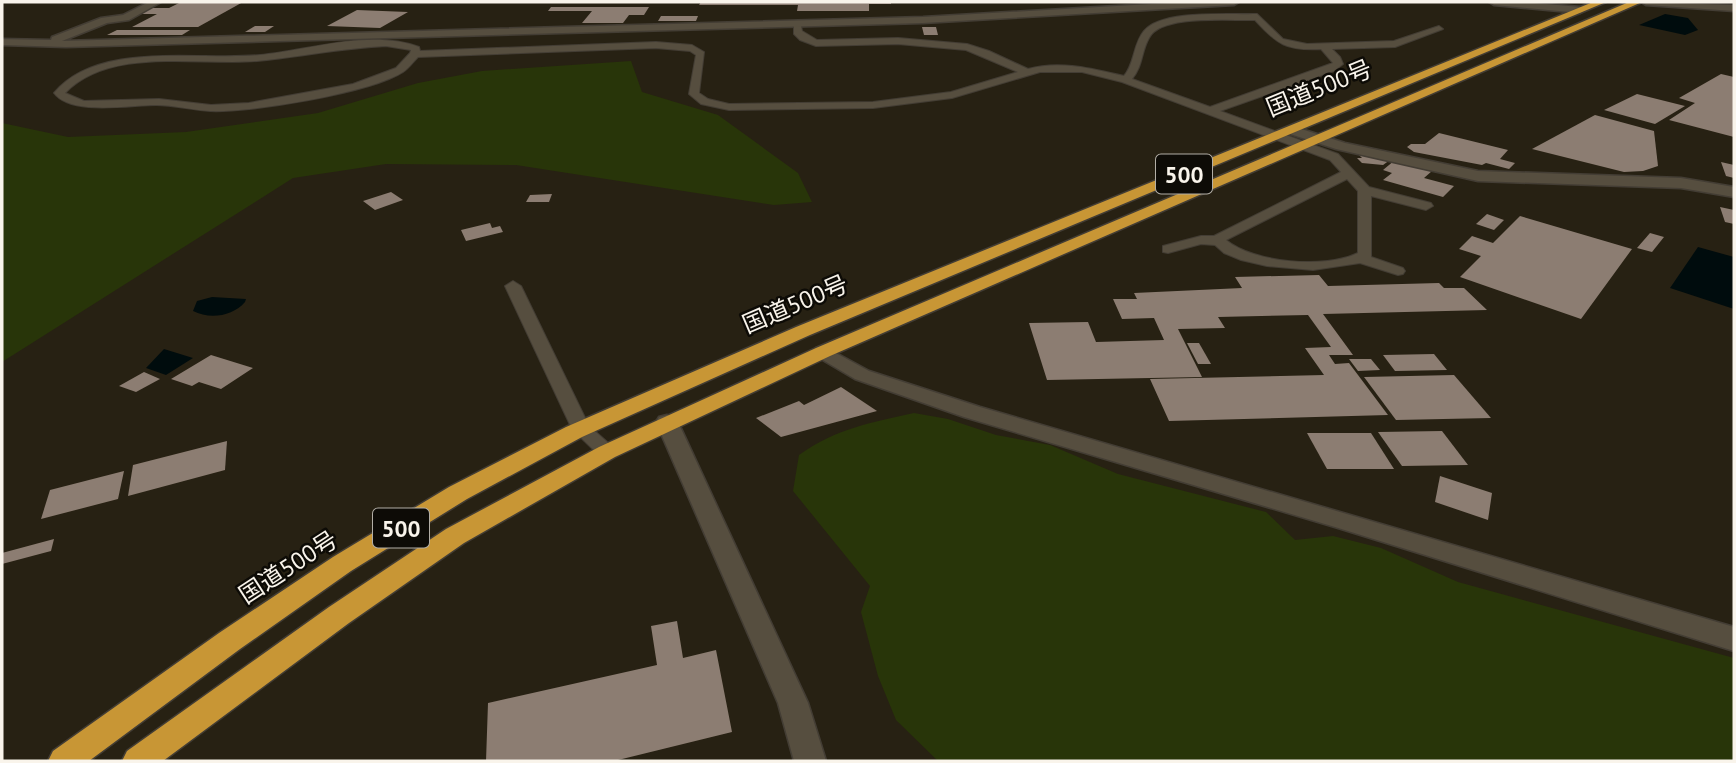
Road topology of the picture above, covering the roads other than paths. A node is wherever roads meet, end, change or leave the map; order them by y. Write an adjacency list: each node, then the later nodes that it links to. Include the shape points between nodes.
1 (156, 2): 14 (street, via 125,18 105,20)
2 (1234, 2): 9 (street, via 1018,16)
3 (1494, 2): 8 (street)
4 (1601, 2): 8 (highway, 国道500号 / 500)
5 (1637, 2): 26 (highway, 国道500号 / 500)
6 (1646, 2): 7 (street)
7 (1734, 8)
8 (1580, 10): 24 (highway, 国道500号 / 500)
9 (797, 23): 10 (street); 21 (lane, via 797,32 816,43 898,41 967,47)
10 (609, 29): 12 (street); 16 (lane)
11 (1439, 29): 15 (lane, via 1395,44)
12 (361, 34): 14 (street); 18 (lane)
13 (2, 42): 14 (street)
14 (41, 44)
15 (1324, 47): 19 (lane, via 1279,41 1256,17 1186,18 1153,25 1144,35); 23 (lane, via 1337,59 1338,64 1330,69)
16 (598, 49): 17 (lane); 21 (lane, via 692,48 701,54 694,94 705,102 729,107 919,101)
17 (415, 54): 18 (lane, via 416,49 407,45 377,45); 18 (lane, via 400,70 355,88 249,106 89,105 60,96 72,79 141,61)
18 (257, 58)
19 (1134, 68): 20 (lane); 22 (lane)
20 (1090, 71): 21 (lane); 22 (lane)
21 (1026, 72)
22 (1126, 80): 23 (lane)
23 (1209, 111): 25 (lane)
24 (1292, 130): 25 (highway, 国道500号 / 500); 26 (street)
25 (1275, 136): 27 (lane); 39 (highway, 国道500号 / 500, via 741,357)
26 (1320, 139): 27 (highway, 国道500号 / 500); 30 (street, via 1478,176 1681,183)
27 (1304, 146): 28 (lane, via 1334,157); 37 (highway, 国道500号 / 500)
28 (1349, 173): 29 (lane); 32 (lane, via 1221,236)
29 (1364, 190): 31 (lane); 34 (lane, via 1364,255)
30 (1734, 192)
31 (1426, 206)
32 (1219, 241): 33 (lane, via 1201,240); 34 (lane, via 1223,247 1276,265 1339,265)
33 (1168, 249)
34 (1360, 259): 35 (lane)
35 (1398, 271)
36 (513, 286): 39 (lane)
37 (823, 352): 38 (highway, 国道500号 / 500); 41 (street, via 862,375 972,412)
38 (667, 422): 40 (highway, 国道500号 / 500); 44 (street, via 793,704)
39 (581, 429): 40 (lane); 42 (highway, 国道500号 / 500, via 483,480 332,570)
40 (607, 452): 43 (highway, 国道500号 / 500, via 433,551)
41 (1734, 639)
42 (64, 761)
43 (138, 761)
44 (810, 761)

